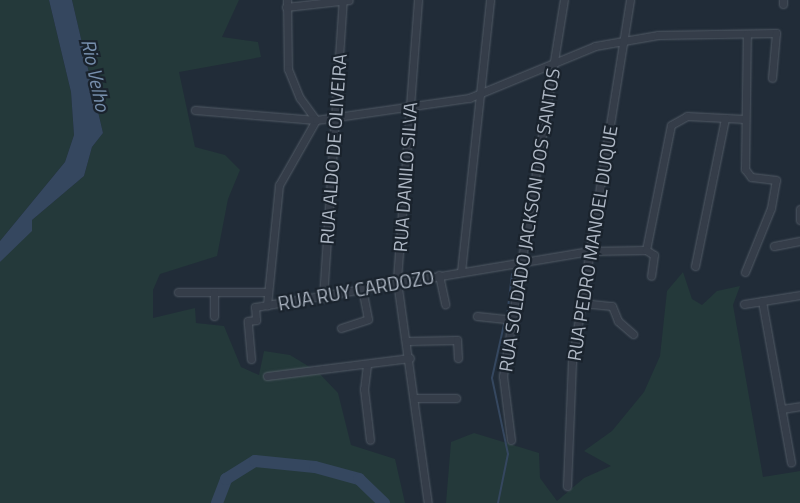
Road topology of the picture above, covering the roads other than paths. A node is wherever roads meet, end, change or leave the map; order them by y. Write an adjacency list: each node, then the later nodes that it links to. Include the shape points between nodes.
1 (345, 0): 6 (street); 14 (street, RUA ALDO DE OLIVEIRA)
2 (418, 0): 12 (street, RUA DANILO SILVA)
3 (490, 0): 11 (street)
4 (564, 0): 9 (street, RUA SOLDADO JACKSON DOS SANTOS)
5 (630, 0): 8 (street, RUA PEDRO MANOEL DUQUE)
6 (287, 4): 17 (street, via 288,69 300,98)
7 (747, 34): 8 (street); 10 (street, via 776,33); 16 (street)
8 (624, 38): 9 (street); 23 (street, RUA PEDRO MANOEL DUQUE)
9 (555, 63): 11 (street); 24 (street, RUA SOLDADO JACKSON DOS SANTOS)
10 (772, 78)
11 (480, 96): 12 (street); 26 (street)
12 (410, 105): 14 (street); 30 (street, RUA DANILO SILVA)
13 (195, 110): 17 (street)
14 (336, 116): 17 (street); 36 (street, RUA ALDO DE OLIVEIRA)
15 (725, 118): 16 (street); 22 (street, via 687,116 671,125); 25 (street)
16 (745, 119): 27 (street, via 746,174 776,180 772,208)
17 (316, 120): 34 (street, RUA RUY CARDOZO, via 279,185)
18 (799, 209): 19 (street)
19 (800, 220)
20 (800, 241): 21 (street)
21 (774, 246)
22 (646, 250): 23 (street, RUA RUY CARDOZO); 29 (street, via 654,255)
23 (590, 251): 24 (street, RUA RUY CARDOZO); 38 (street, RUA PEDRO MANOEL DUQUE)
24 (522, 263): 26 (street, RUA RUY CARDOZO); 44 (street, RUA SOLDADO JACKSON DOS SANTOS)
25 (695, 266)
26 (461, 272): 28 (street, RUA RUY CARDOZO)
27 (745, 272)
28 (439, 275): 30 (street, RUA RUY CARDOZO); 39 (street)
29 (650, 276)
30 (397, 281): 31 (street, RUA RUY CARDOZO); 47 (street, RUA DANILO SILVA)
31 (362, 289): 36 (street, RUA RUY CARDOZO); 45 (street, via 368,318)
32 (178, 292): 33 (street)
33 (214, 292): 34 (street); 42 (street)
34 (268, 292): 41 (street, RUA RUY CARDOZO)
35 (800, 295): 37 (street)
36 (323, 298): 41 (street, RUA RUY CARDOZO)
37 (762, 301): 40 (street); 56 (street)
38 (582, 303): 46 (street, via 612,306 618,321); 60 (street, RUA PEDRO MANOEL DUQUE, via 572,362)
39 (444, 304)
40 (744, 304)
41 (267, 305): 50 (street, via 255,308 256,320 248,321)
42 (214, 316)
43 (477, 316): 44 (street)
44 (513, 319): 58 (street, RUA SOLDADO JACKSON DOS SANTOS, via 503,387)
45 (340, 328)
46 (633, 334)
47 (407, 341): 48 (street, RUA DANILO SILVA); 49 (street, via 457,340)
48 (410, 358): 51 (street); 53 (street, RUA DANILO SILVA)
49 (458, 358)
50 (251, 359)
51 (367, 365): 52 (street); 57 (street, via 364,388)
52 (267, 376)
53 (416, 398): 54 (street); 61 (street, RUA DANILO SILVA)
54 (456, 398)
55 (800, 406): 56 (street)
56 (782, 409): 59 (street)
57 (370, 440)
58 (511, 440)
59 (791, 462)
60 (567, 486)
61 (428, 503)

